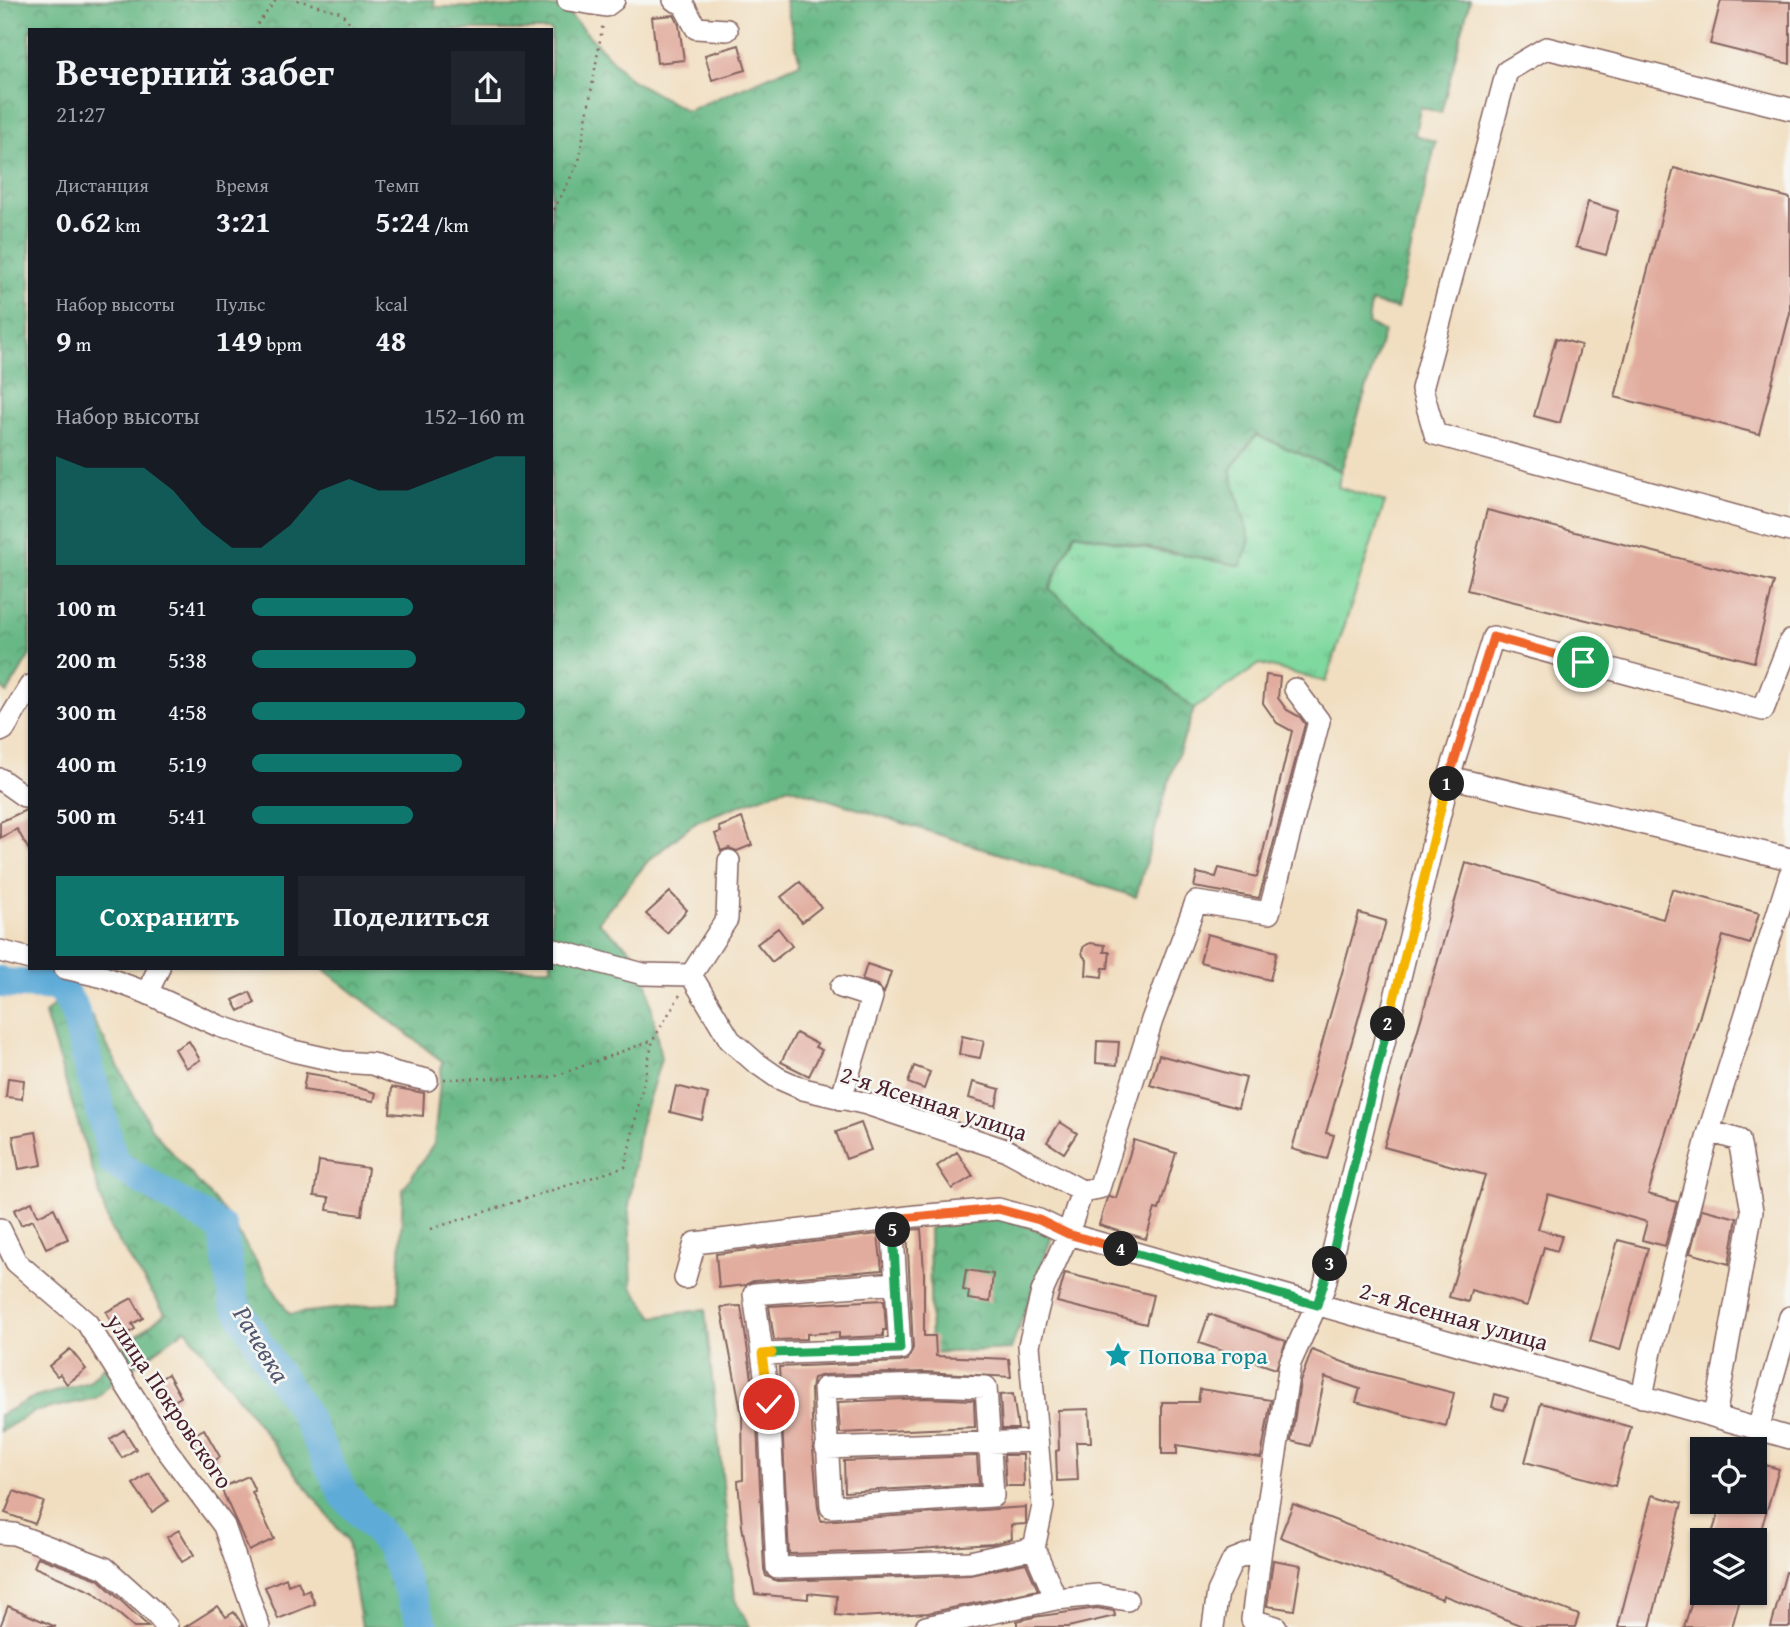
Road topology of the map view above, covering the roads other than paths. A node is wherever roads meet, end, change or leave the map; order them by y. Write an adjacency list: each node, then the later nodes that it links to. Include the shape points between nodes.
1 (568, 0): 3 (street)
2 (674, 0): 4 (street, via 683,4 696,28)
3 (610, 3)
4 (727, 30)
5 (1790, 108): 6 (street, via 1546,48 1507,71 1422,389 1435,435)
6 (1790, 531)
7 (1790, 641): 11 (street, via 1763,709 1493,637)
8 (28, 689): 10 (street)
9 (1295, 689): 28 (street, via 1319,721 1269,912 1196,902 1152,1020 1099,1188)
10 (0, 731)
11 (1449, 777): 14 (street); 34 (street)
12 (0, 779): 13 (street)
13 (24, 796)
14 (1790, 859)
15 (729, 860): 22 (street, via 727,919)
16 (1790, 874): 27 (street)
17 (553, 951): 22 (street, via 643,974)
18 (3, 952): 19 (street)
19 (28, 958)
20 (74, 970): 24 (street)
21 (158, 970): 24 (street)
22 (691, 975): 26 (street, 2-я Ясенная улица, via 730,1040 755,1062 803,1089)
23 (841, 987): 26 (street, via 872,997)
24 (147, 993): 25 (street, via 219,1026 281,1047)
25 (427, 1080)
26 (841, 1099): 28 (street, 2-я Ясенная улица, via 1008,1151)
27 (1709, 1131): 37 (street); 38 (street, via 1739,1140 1752,1211)
28 (1082, 1191): 31 (street)
29 (892, 1219): 31 (street, 2-я Ясенная улица, via 998,1209); 32 (street, 2-я Ясенная улица, via 695,1243); 33 (street)
30 (0, 1229): 50 (street, улица Покровского, via 16,1262 87,1324 167,1450 224,1527)
31 (1068, 1234): 34 (street, 2-я Ясенная улица); 41 (street, via 1042,1292 1029,1345)
32 (685, 1278)
33 (896, 1283): 36 (street, via 754,1294); 36 (street, via 900,1349)
34 (1317, 1305): 37 (street, 2-я Ясенная улица); 46 (street, via 1290,1363)
35 (1790, 1317): 39 (street)
36 (762, 1354): 45 (street, via 777,1568 970,1562)
37 (1642, 1396): 38 (street, 2-я Ясенная улица)
38 (1715, 1417): 39 (street, 2-я Ясенная улица)
39 (1758, 1429): 40 (street, 2-я Ясенная улица)
40 (1790, 1438)
41 (1037, 1441): 42 (street); 45 (street, via 1043,1506)
42 (991, 1443): 43 (street); 43 (street, via 993,1496 831,1507); 43 (street, via 986,1387 824,1388)
43 (826, 1448)
44 (7, 1533): 49 (street, via 105,1569)
45 (1034, 1548): 47 (street)
46 (1261, 1549): 52 (street, via 1233,1560 1218,1592); 53 (street, via 1252,1620)
47 (1056, 1599): 48 (street, via 1098,1595); 51 (street)
48 (1126, 1600)
49 (167, 1627)
50 (259, 1627)
51 (926, 1627)
52 (1213, 1627)
53 (1276, 1627)

